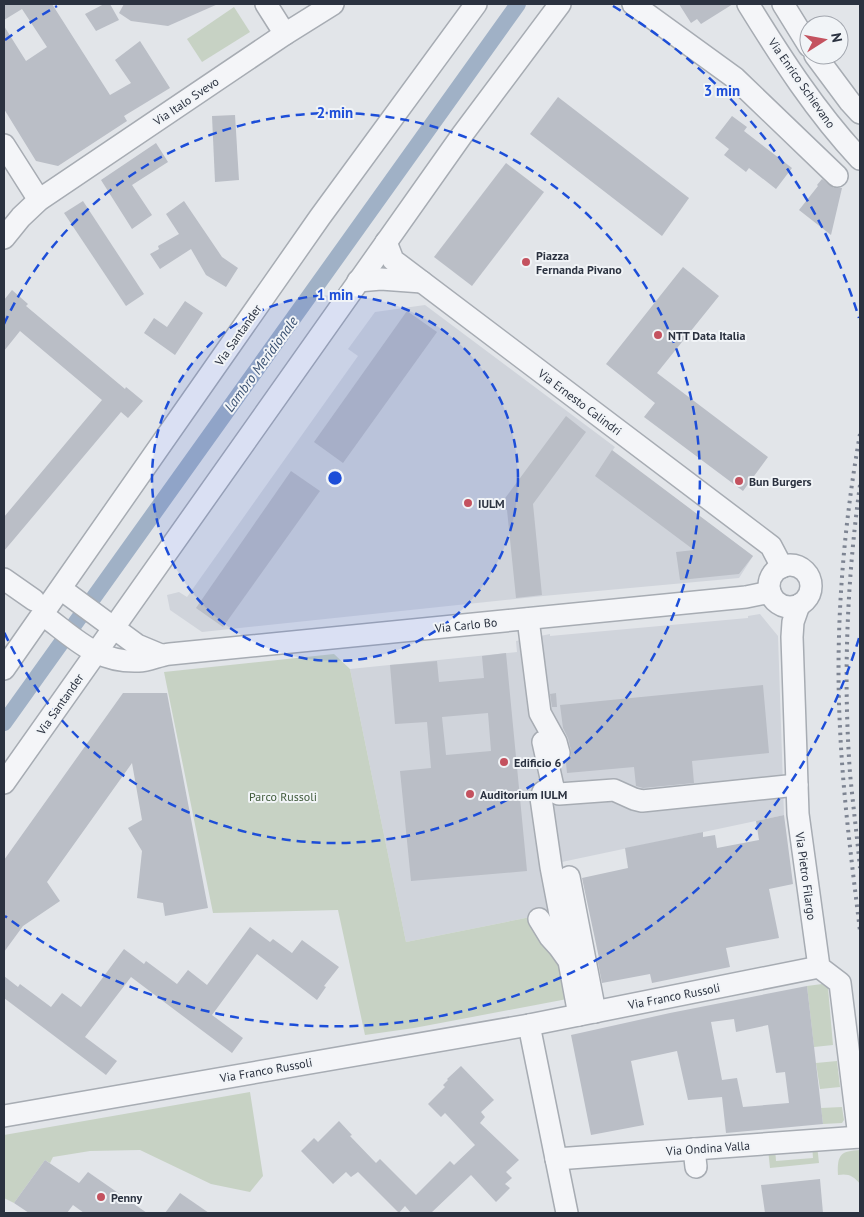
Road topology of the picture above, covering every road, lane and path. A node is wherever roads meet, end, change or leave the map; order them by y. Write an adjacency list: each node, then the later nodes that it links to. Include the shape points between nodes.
1 (266, 4): 9 (street)
2 (333, 4): 9 (street, Via Italo Svevo)
3 (476, 4): 22 (street, Via Santander, via 320,218)
4 (560, 4): 17 (street, Via Santander)
5 (633, 4): 14 (street, via 736,78)
6 (748, 4): 13 (street, Via Enrico Schievano, via 793,76)
7 (783, 4): 8 (street)
8 (799, 30)
9 (285, 34): 15 (street, Via Italo Svevo)
10 (822, 65): 11 (street)
11 (860, 113)
12 (4, 145): 15 (street)
13 (860, 159)
14 (837, 176)
15 (40, 200): 16 (street, Via Italo Svevo)
16 (4, 238)
17 (386, 242): 18 (street, Via Santander); 19 (street, Via Ernesto Calindri, via 393,260)
18 (358, 281): 19 (street); 27 (street, Via Santander)
19 (422, 282): 20 (street, Via Ernesto Calindri, via 771,546)
20 (782, 567): 23 (street, via 770,580); 24 (street, via 798,567 809,577 809,594)
21 (4, 579): 25 (street, Via Carlo Bo)
22 (65, 592): 25 (street, Via Santander); 27 (street, Via Carlo Bo)
23 (770, 592): 24 (street, via 782,605); 26 (street, Via Carlo Bo)
24 (799, 605): 33 (street, Via Pietro Filargo, via 792,637)
25 (42, 612): 28 (street, Via Carlo Bo); 30 (street, Via Santander)
26 (528, 619): 29 (street, Via Carlo Bo); 34 (street, via 540,713 559,751)
27 (110, 624): 28 (street, Via Santander); 29 (street, Via Carlo Bo, via 137,645)
28 (91, 650): 29 (street, Via Carlo Bo, via 116,660 124,668); 32 (street, Via Santander)
29 (162, 655)
30 (4, 669)
31 (543, 742): 34 (street)
32 (4, 783)
33 (797, 785): 34 (street, via 642,801 614,790); 38 (street, Via Pietro Filargo)
34 (560, 790): 37 (street, via 543,792 541,798)
35 (569, 877): 39 (street)
36 (539, 919): 37 (street)
37 (569, 960): 39 (street)
38 (819, 967): 39 (street, Via Franco Russoli); 42 (street, via 840,983)
39 (587, 1014): 40 (street, Via Franco Russoli)
40 (529, 1025): 41 (street, Via Franco Russoli); 43 (street)
41 (4, 1116)
42 (860, 1137): 43 (street, Via Ondina Valla, via 695,1158)
43 (556, 1159): 44 (street)
44 (567, 1213)

